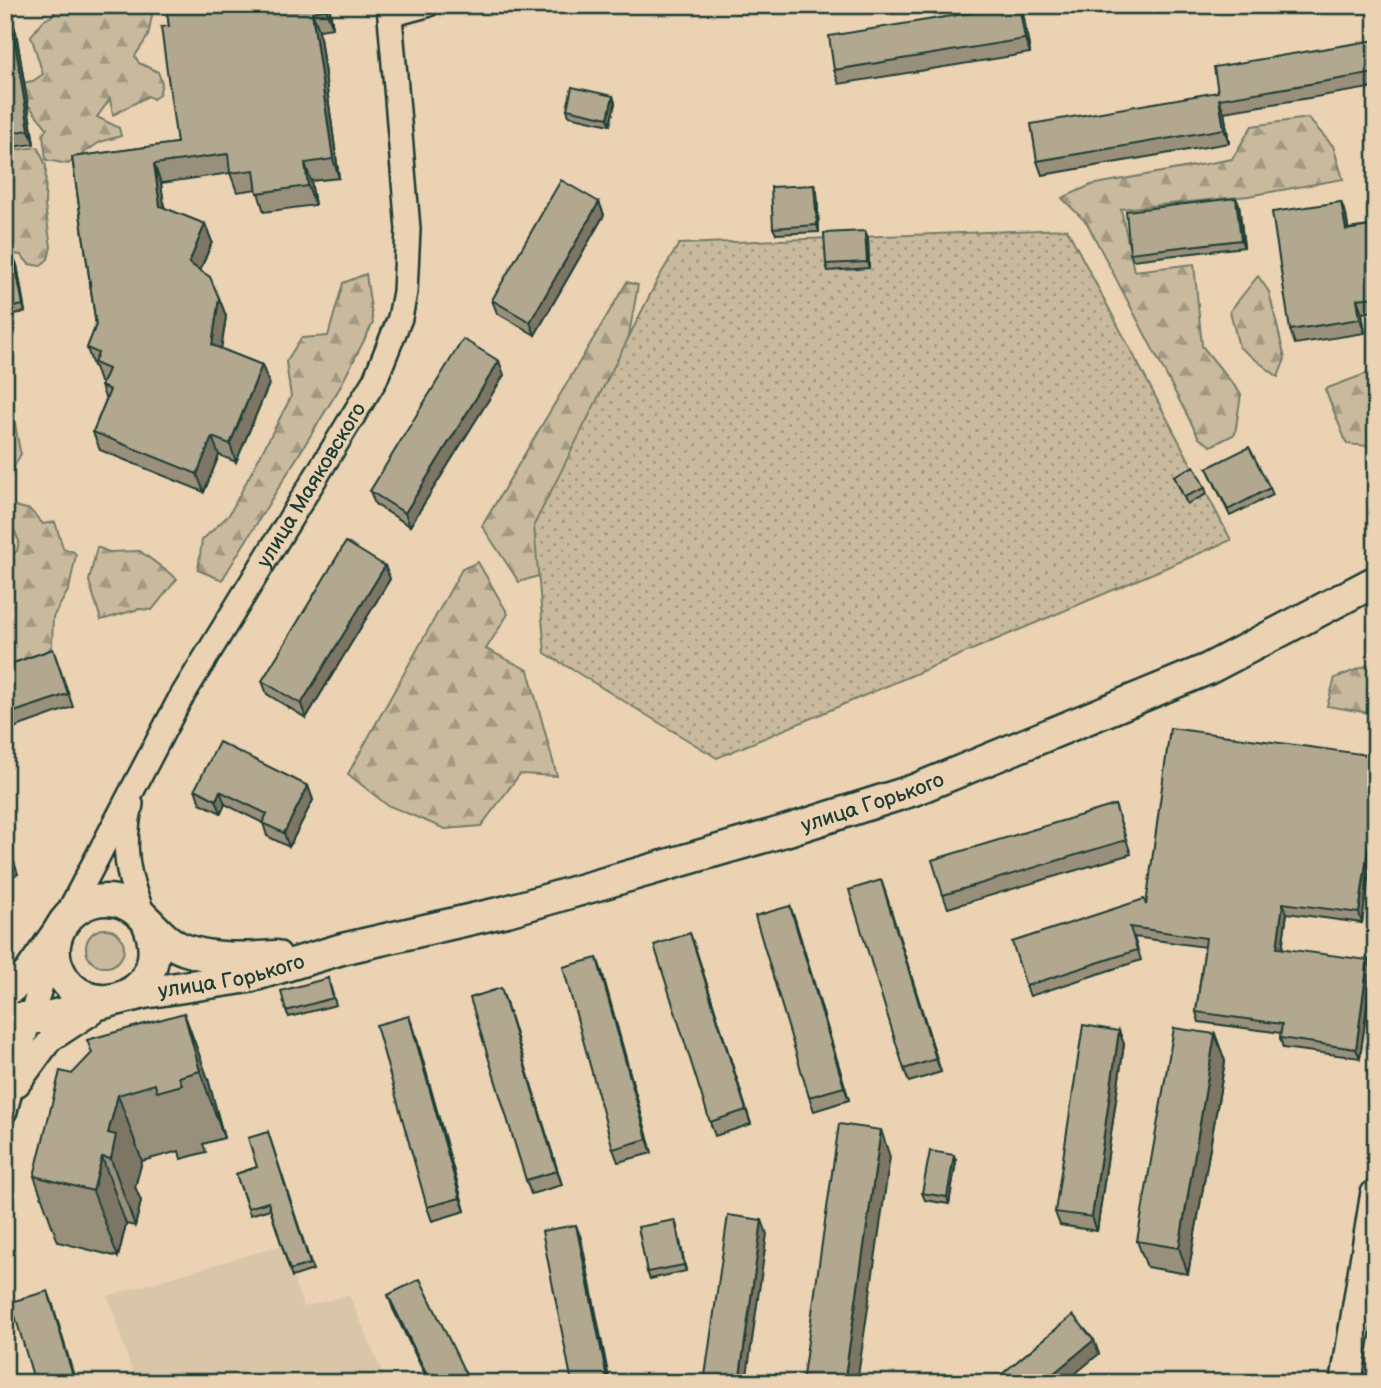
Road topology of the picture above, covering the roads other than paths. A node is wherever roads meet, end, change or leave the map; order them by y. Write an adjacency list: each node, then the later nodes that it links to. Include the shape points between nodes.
1 (427, 5): 2 (street)
2 (390, 10): 4 (street, улица Маяковского, via 408,229 400,318 375,380)
3 (1376, 581): 7 (street, улица Горького, via 1208,669 914,790 507,911)
4 (140, 771): 5 (street, via 128,817 125,857 133,892); 6 (street, улица Маяковского)
5 (147, 922): 6 (street, via 124,904 105,900 77,908); 7 (street, улица Горького, via 167,942 202,955 275,956); 9 (street, via 155,942 153,963 144,981)
6 (59, 932): 8 (street, via 39,962); 9 (street, via 56,962 69,985 92,998); 10 (street, улица Маяковского)
7 (342, 949): 9 (street, улица Горького, via 249,976)
8 (5, 992)
9 (118, 998): 10 (street, via 55,1016); 11 (street, via 50,1040)
10 (17, 1019): 11 (street, улица Маяковского)
11 (7, 1104)
12 (1376, 1195): 13 (street)
13 (1346, 1383)

